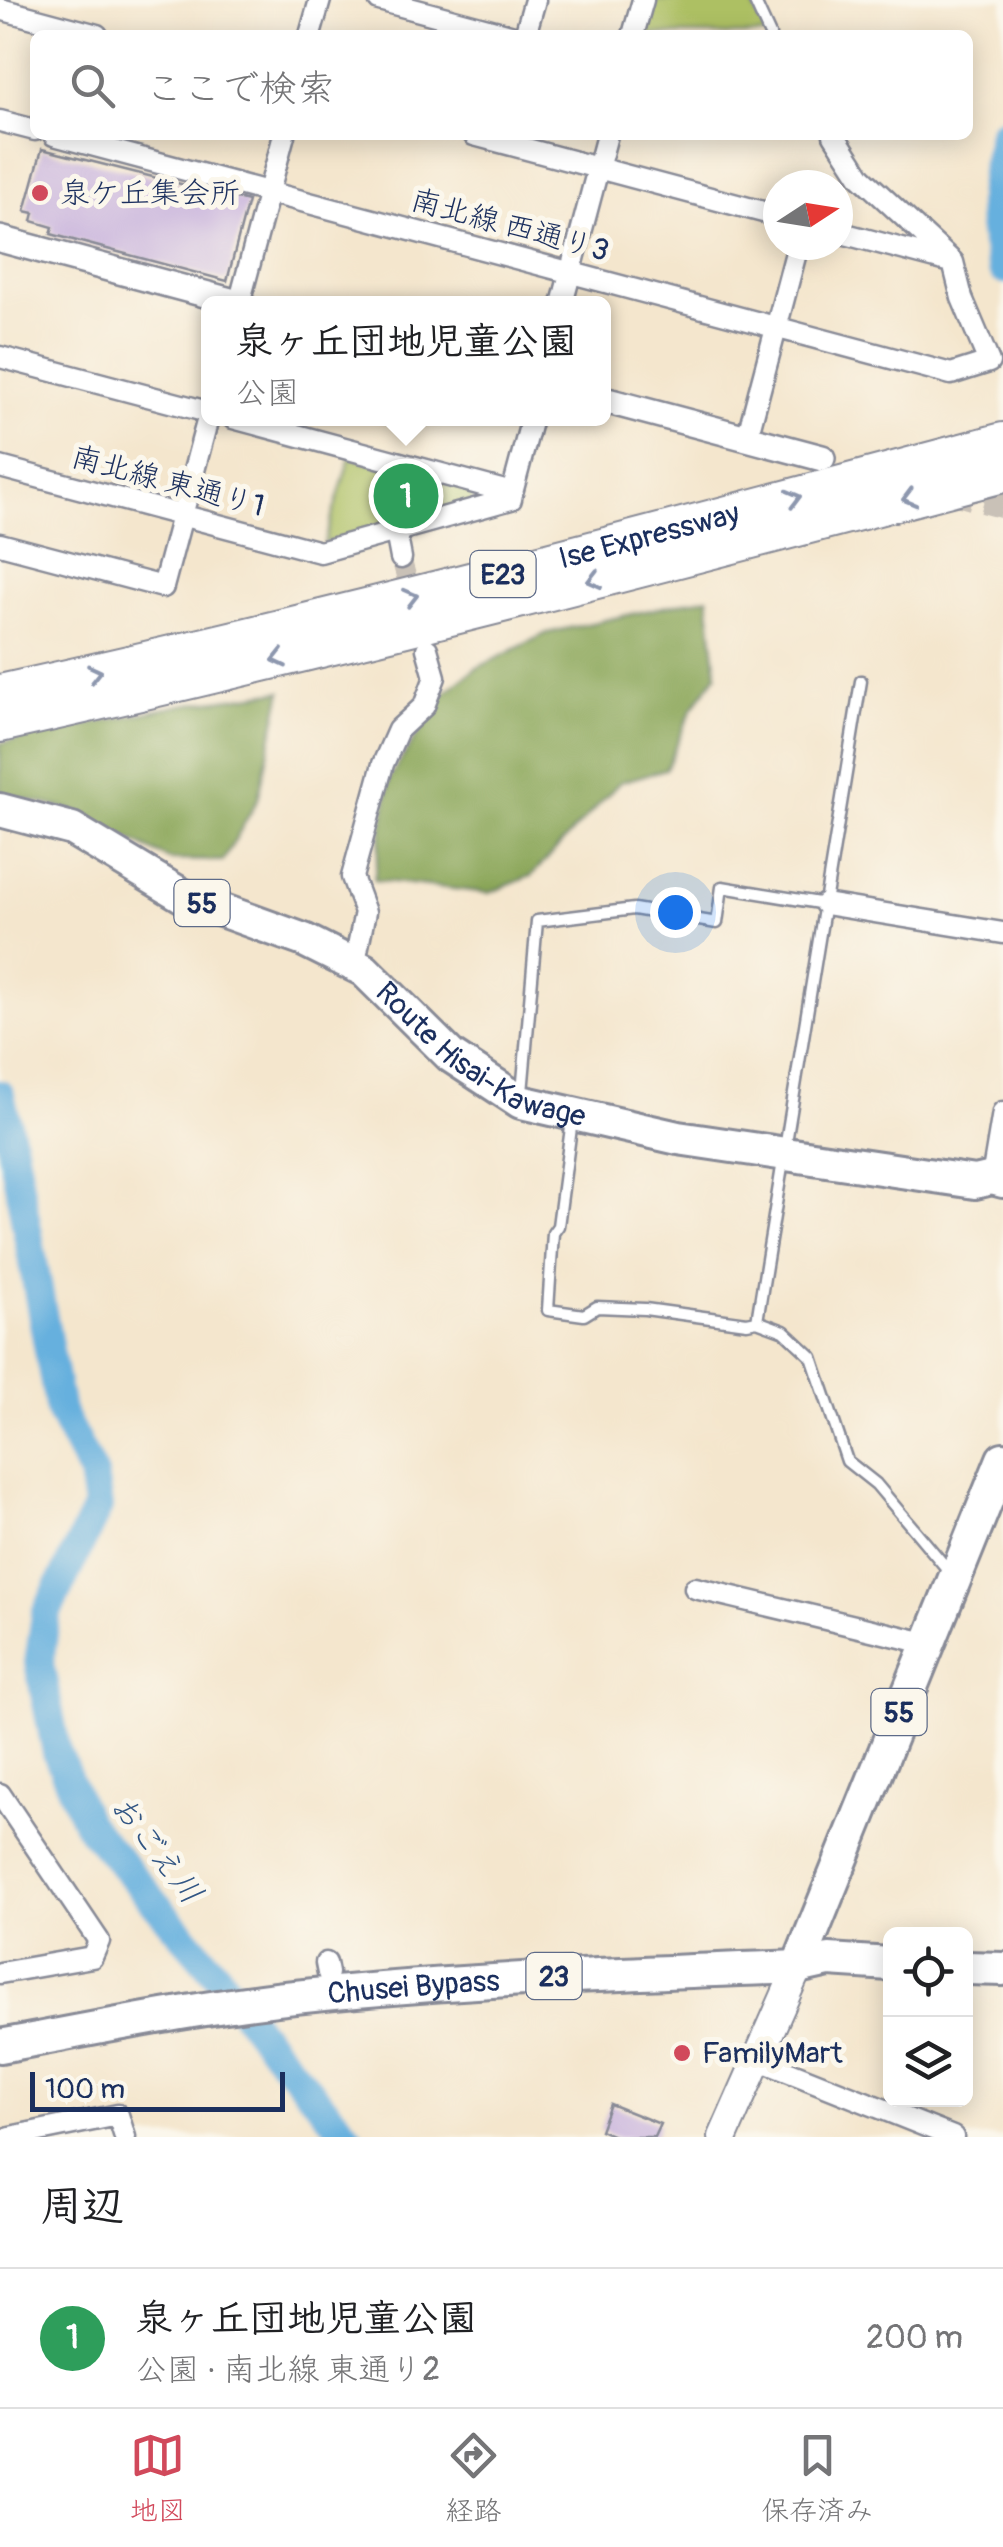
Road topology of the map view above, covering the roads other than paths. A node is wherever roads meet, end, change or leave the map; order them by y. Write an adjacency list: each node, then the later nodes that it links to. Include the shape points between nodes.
1 (320, 0): 9 (street)
2 (378, 0): 6 (street)
3 (535, 0): 11 (street)
4 (642, 0): 12 (street)
5 (754, 0): 13 (lane)
6 (427, 6): 10 (street)
7 (0, 9): 8 (street)
8 (78, 30)
9 (311, 30)
10 (496, 30)
11 (526, 30)
12 (635, 30)
13 (768, 30)
14 (0, 121): 15 (street)
15 (30, 129)
16 (73, 140): 22 (street, 南北線 西通り3)
17 (283, 140): 22 (street)
18 (493, 140): 21 (street)
19 (606, 140): 21 (street)
20 (837, 140): 27 (street, via 861,176)
21 (598, 168): 23 (street); 28 (street)
22 (268, 192): 28 (street, 南北線 西通り3); 30 (street)
23 (763, 212)
24 (853, 236): 27 (street)
25 (0, 239): 29 (street)
26 (794, 260): 32 (street)
27 (954, 262): 32 (street, 南北線 西通り3, via 989,362 952,374)
28 (571, 272): 31 (street); 32 (street, 南北線 西通り3)
29 (214, 296)
30 (242, 296)
31 (564, 296)
32 (776, 327): 39 (street)
33 (0, 356): 35 (street)
34 (611, 402): 39 (street)
35 (201, 413)
36 (205, 426): 45 (street)
37 (263, 426): 44 (street)
38 (530, 426): 44 (street)
39 (747, 438): 41 (street)
40 (1003, 442): 51 (highway, Ise Expressway / E23, one-way to 40, via 594,551)
41 (822, 458)
42 (0, 467): 45 (street, 南北線 東通り1)
43 (1003, 473): 52 (highway, Ise Expressway / E23, one-way to 52, via 344,643)
44 (512, 493): 46 (street, via 511,499)
45 (182, 516): 46 (street, 南北線 東通り1, via 320,552); 47 (street, via 164,588)
46 (396, 532): 48 (street)
47 (0, 544)
48 (401, 558)
49 (427, 649): 56 (street, via 434,677 424,706 398,730 383,764 352,876 366,912)
50 (861, 681): 54 (lane)
51 (0, 694)
52 (0, 723)
53 (0, 810): 56 (main road, Route Hisai-Kawage / 55, via 72,829 185,896)
54 (824, 904): 55 (street); 57 (lane, via 722,887 717,923 634,909 537,921); 60 (lane)
55 (1003, 932)
56 (354, 966): 57 (main road, Route Hisai-Kawage / 55, via 451,1056)
57 (521, 1102): 59 (main road, Route Hisai-Kawage / 55)
58 (1003, 1112): 61 (street)
59 (573, 1114): 60 (main road, Route Hisai-Kawage / 55, via 678,1138); 62 (lane, via 548,1310 584,1315 597,1307 645,1309)
60 (784, 1151): 61 (main road, Route Hisai-Kawage / 55, via 975,1182); 62 (lane)
61 (998, 1180)
62 (756, 1321): 64 (lane, via 784,1331 812,1357 847,1461 876,1484)
63 (1003, 1459): 64 (main road, 55)
64 (953, 1577): 66 (main road, 55)
65 (695, 1588): 66 (street)
66 (926, 1643): 69 (main road, 55)
67 (0, 1794): 72 (street, via 99,1942 92,1957)
68 (883, 1964): 69 (main road, Chusei Bypass / 23, via 829,1960)
69 (798, 1967): 73 (main road, Chusei Bypass / 23, via 322,1977 166,2016); 74 (main road)
70 (973, 1968): 71 (main road)
71 (1003, 1969)
72 (0, 1973)
73 (0, 2046)
74 (757, 2059): 77 (main road); 78 (street)
75 (20, 2136): 76 (street, via 118,2115)
76 (125, 2137)
77 (723, 2137)
78 (952, 2137)

